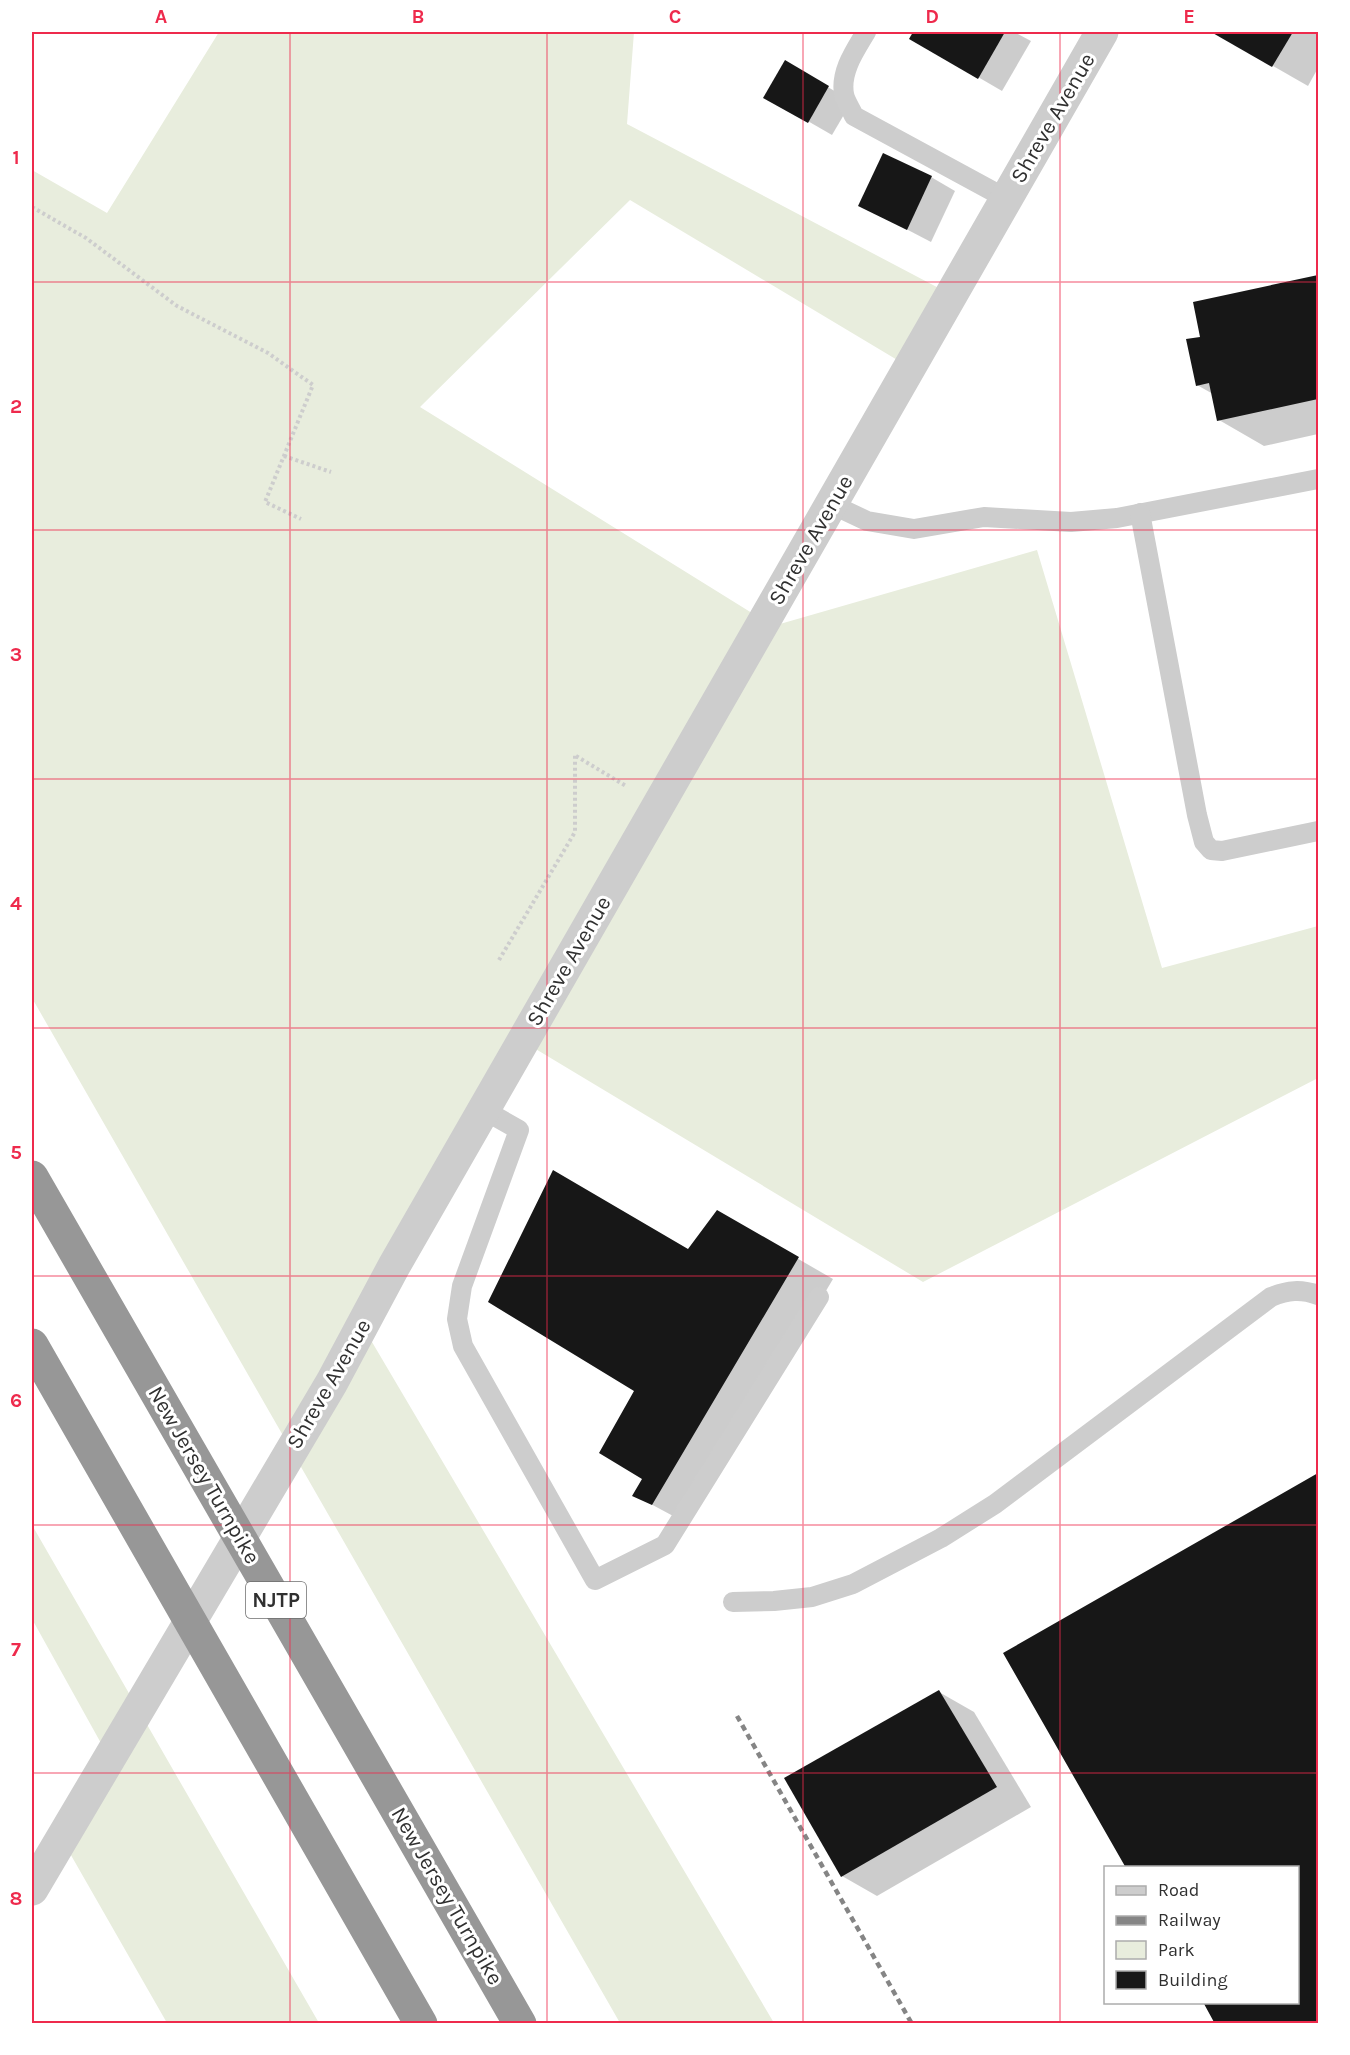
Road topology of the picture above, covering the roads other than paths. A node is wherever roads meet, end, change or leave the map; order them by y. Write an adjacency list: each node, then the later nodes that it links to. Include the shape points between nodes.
1 (866, 32): 3 (lane, via 845,75 844,94 854,116)
2 (1102, 32): 3 (street, Shreve Avenue)
3 (1007, 199): 5 (street, Shreve Avenue)
4 (1318, 479): 6 (lane)
5 (831, 504): 6 (lane, via 867,521 914,529 984,517 1071,522); 8 (street, Shreve Avenue)
6 (1140, 513): 7 (lane, via 1204,842 1211,850 1222,851)
7 (1318, 831)
8 (484, 1110): 11 (lane, via 519,1130 462,1286 457,1318 463,1346 596,1580 664,1545); 14 (street, Shreve Avenue, via 332,1382)
9 (32, 1177): 16 (highway, New Jersey Turnpike / NJTP)
10 (1318, 1295): 13 (lane, via 1288,1290 1271,1297 995,1504 892,1564 853,1584 812,1597)
11 (819, 1296)
12 (32, 1345): 15 (highway)
13 (733, 1602)
14 (32, 1888)
15 (421, 2024)
16 (520, 2024)

